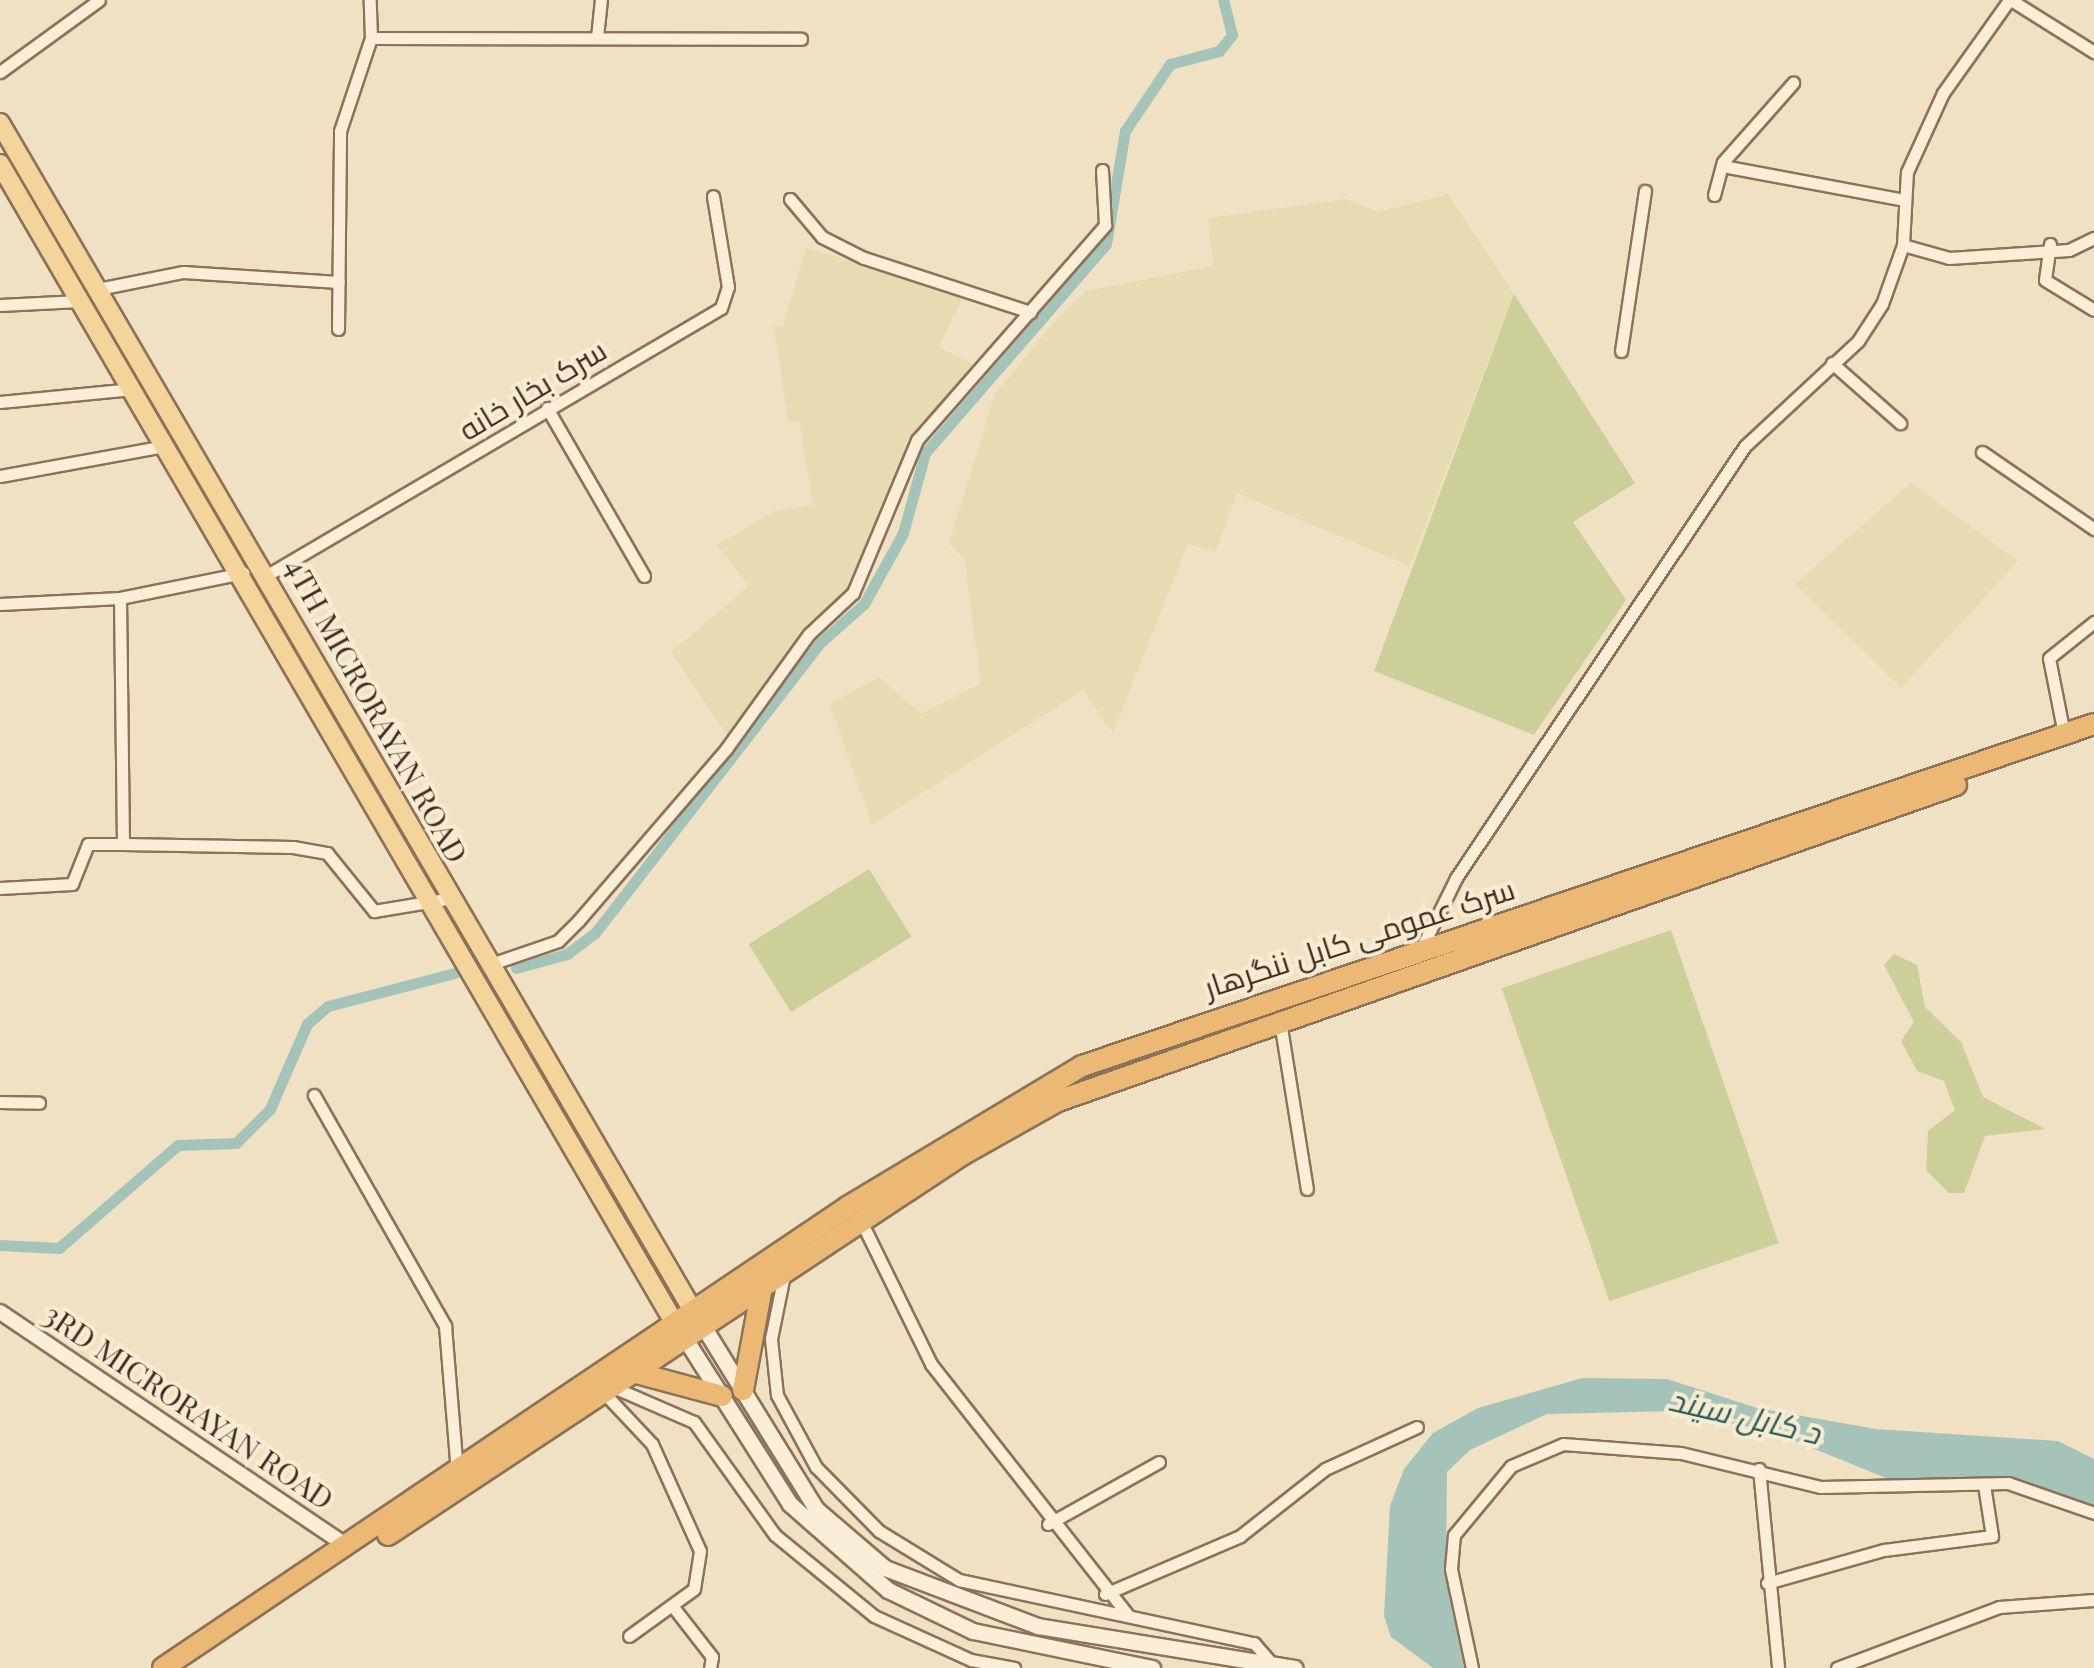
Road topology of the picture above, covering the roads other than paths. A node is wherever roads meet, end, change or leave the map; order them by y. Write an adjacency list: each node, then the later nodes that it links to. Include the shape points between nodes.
1 (99, 0): 9 (street)
2 (370, 0): 5 (street)
3 (601, 0): 6 (street)
4 (2010, 0): 8 (street); 20 (street, via 1943,93)
5 (370, 38): 6 (street); 24 (street, via 340,131)
6 (597, 38): 7 (street)
7 (801, 39)
8 (2094, 52)
9 (0, 72)
10 (1793, 83): 13 (street)
11 (0, 123): 25 (main road, 4TH MICRORAYAN ROAD)
12 (0, 164): 16 (main road, 4TH MICRORAYAN ROAD)
13 (1728, 167): 17 (street); 20 (street)
14 (1102, 170): 29 (street, via 1105,225)
15 (1646, 191): 31 (street)
16 (8, 194): 27 (main road, 4TH MICRORAYAN ROAD)
17 (1714, 195)
18 (712, 196): 35 (street, سرک بخار خانه, via 726,304)
19 (790, 199): 29 (street, via 822,237 864,258)
20 (1904, 200): 23 (street)
21 (2093, 240): 22 (street, via 2069,250)
22 (2050, 244): 23 (street, via 1949,258); 28 (street, via 2045,280)
23 (1903, 245): 32 (street, via 1882,304)
24 (339, 282): 25 (street, via 183,272); 30 (street)
25 (102, 295): 27 (main road); 42 (main road, 4TH MICRORAYAN ROAD)
26 (0, 305): 27 (street)
27 (83, 307): 33 (main road, 4TH MICRORAYAN ROAD)
28 (2094, 310)
29 (1030, 312): 55 (street, via 916,440 852,594 809,634 726,749 558,941)
30 (338, 329)
31 (1621, 352)
32 (1832, 363): 36 (street); 54 (street, via 1767,418 1682,534)
33 (132, 389): 34 (street); 37 (main road, 4TH MICRORAYAN ROAD)
34 (0, 402)
35 (547, 408): 42 (street, سرک بخار خانه); 43 (street)
36 (1900, 424)
37 (165, 446): 39 (street); 41 (main road, 4TH MICRORAYAN ROAD)
38 (1982, 452): 40 (street)
39 (0, 476)
40 (2094, 529)
41 (244, 572): 44 (street); 53 (main road, 4TH MICRORAYAN ROAD)
42 (269, 574): 52 (main road, 4TH MICRORAYAN ROAD)
43 (644, 576)
44 (120, 598): 45 (street); 50 (street)
45 (0, 604)
46 (2094, 622): 48 (street, via 2049,658)
47 (2094, 724): 48 (highway, سرک عمومی کابل ننگرهار)
48 (2064, 734): 54 (highway, سرک عمومی کابل ننگرهار)
49 (2094, 738): 54 (highway, سرک عمومی کابل ننگرهار, via 1487,944)
50 (124, 844): 51 (street, via 88,844 72,884); 53 (street, via 327,852 374,910)
51 (0, 888)
52 (452, 898): 53 (street); 55 (main road, 4TH MICRORAYAN ROAD)
53 (433, 906): 65 (main road, 4TH MICRORAYAN ROAD)
54 (1419, 958): 56 (highway, via 1398,978); 65 (highway, سرک عمومی کابل ننگرهار, via 1082,1066)
55 (492, 964): 65 (main road, 4TH MICRORAYAN ROAD)
56 (1280, 1016): 60 (street); 61 (highway, via 1058,1101)
57 (314, 1094): 73 (street, via 445,1326)
58 (0, 1102): 59 (street)
59 (39, 1103)
60 (1307, 1189)
61 (862, 1223): 62 (highway); 76 (street, via 932,1364)
62 (784, 1273): 63 (highway); 82 (street, via 771,1339 776,1394 845,1500 959,1580)
63 (762, 1287): 65 (highway); 68 (highway)
64 (0, 1312): 77 (street, 3RD MICRORAYAN ROAD)
65 (688, 1324): 66 (highway); 68 (main road); 69 (main road); 73 (highway)
66 (633, 1372): 67 (highway); 69 (highway)
67 (608, 1390): 81 (street, via 652,1444 700,1552 702,1576); 86 (highway); 88 (street, via 694,1422 785,1546 874,1616 972,1660)
68 (743, 1390): 84 (main road, via 816,1509 885,1568 1038,1626)
69 (722, 1396): 89 (main road, via 790,1504 888,1590 973,1631)
70 (1416, 1427): 79 (street, via 1325,1470 1240,1536)
71 (1160, 1462): 76 (street)
72 (1760, 1468): 74 (street, via 1850,1489); 78 (street); 91 (street, via 1587,1442 1523,1458 1454,1535 1451,1569)
73 (457, 1473): 77 (highway)
74 (1984, 1485): 75 (street, via 2066,1497); 78 (street, via 1992,1536 1884,1550)
75 (2094, 1513)
76 (1048, 1524): 79 (street)
77 (346, 1545): 85 (highway)
78 (1767, 1583): 92 (street)
79 (1105, 1594): 82 (street)
80 (2094, 1600): 93 (street, via 1998,1607)
81 (674, 1608): 83 (street); 87 (street, via 712,1657)
82 (1134, 1618): 84 (street, via 1254,1643)
83 (629, 1636)
84 (1276, 1666): 90 (main road)
85 (163, 1668)
86 (186, 1668)
87 (710, 1668)
88 (1014, 1668)
89 (1152, 1668)
90 (1295, 1668)
91 (1472, 1668)
92 (1778, 1668)
93 (1837, 1668)

